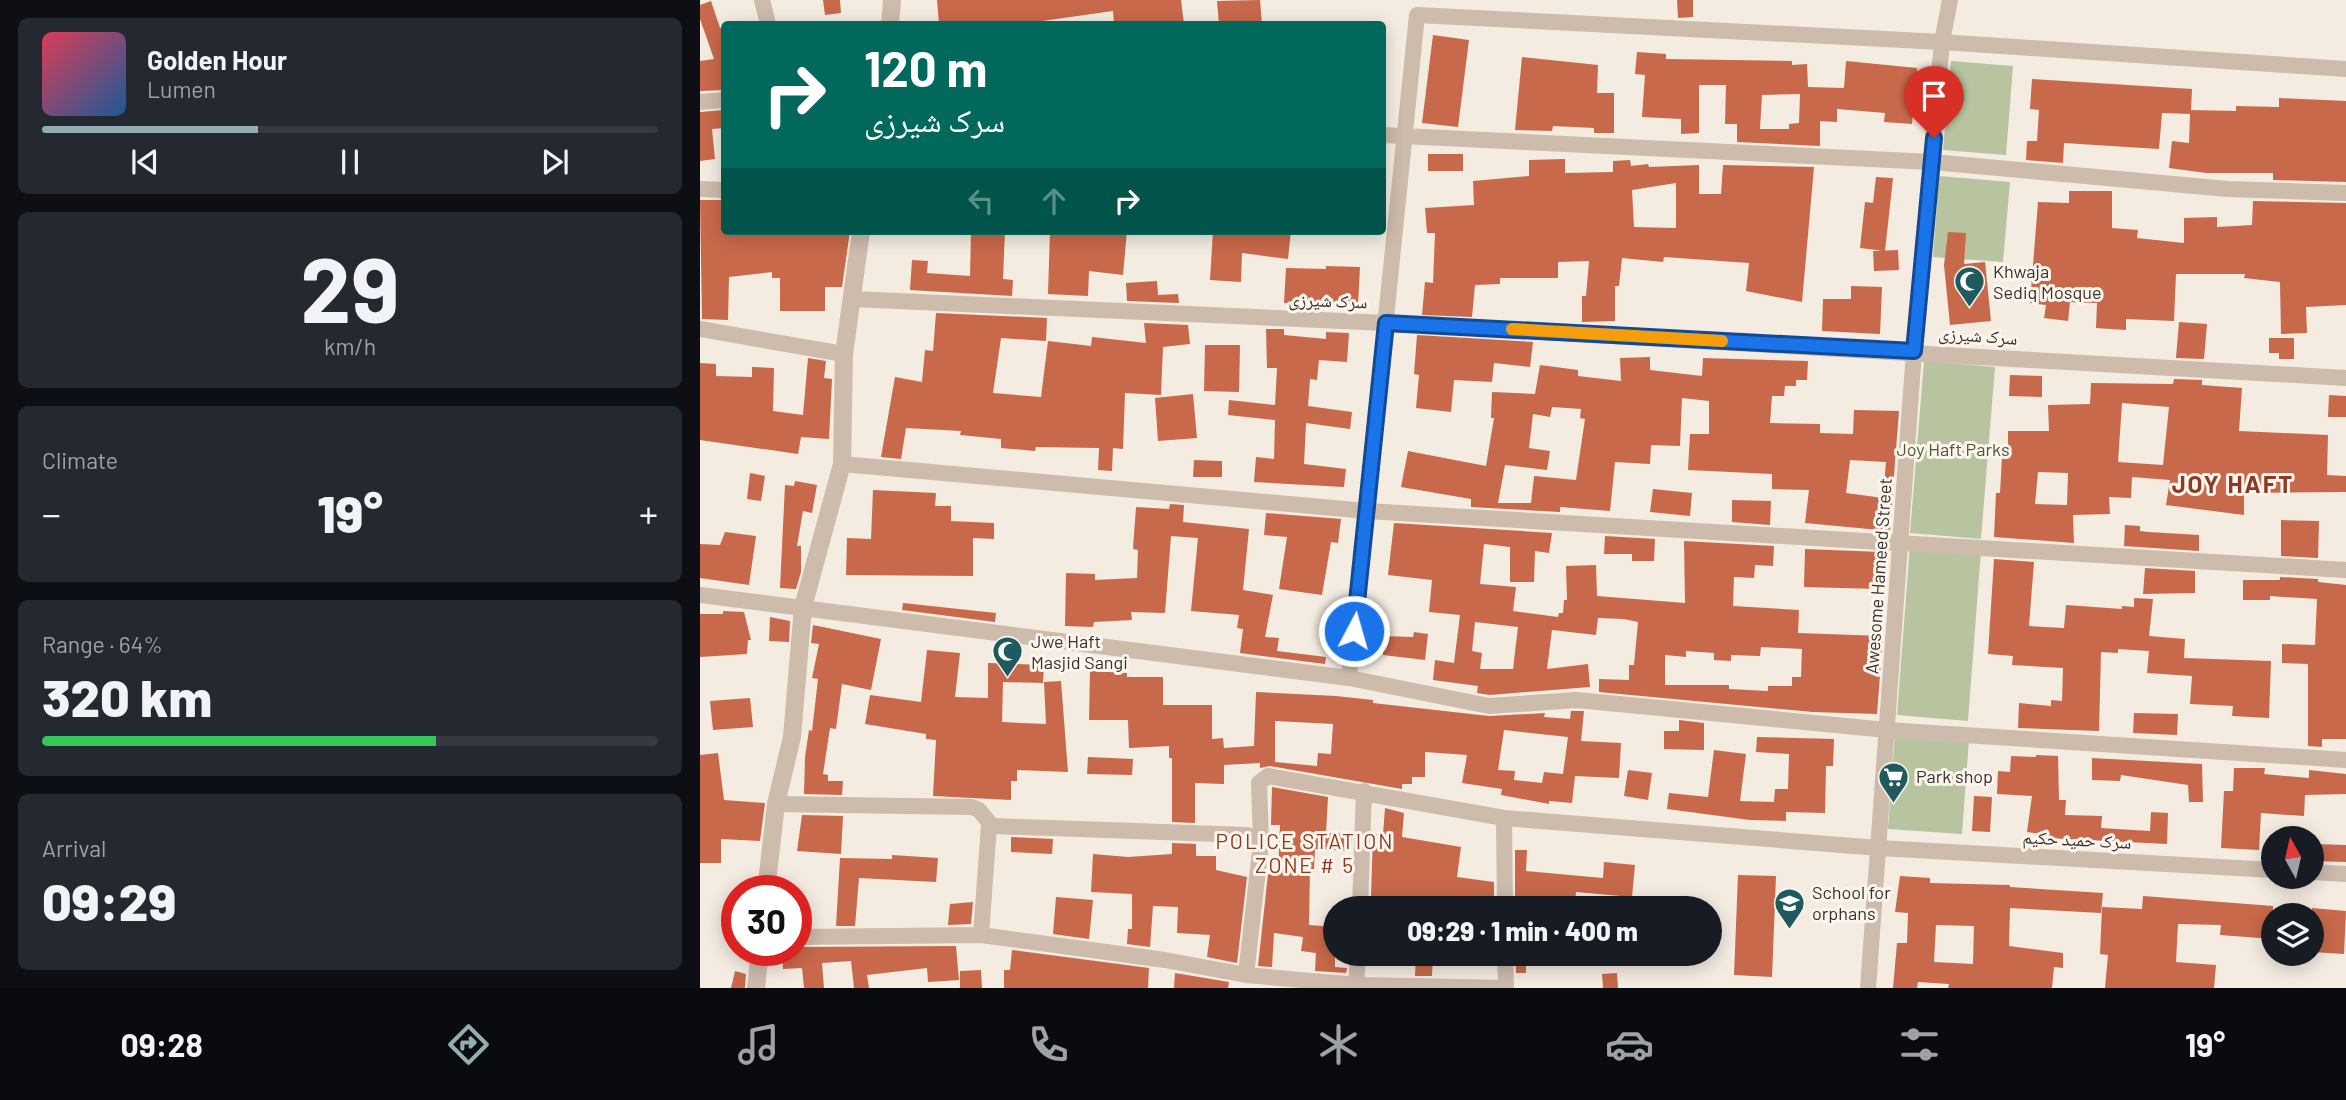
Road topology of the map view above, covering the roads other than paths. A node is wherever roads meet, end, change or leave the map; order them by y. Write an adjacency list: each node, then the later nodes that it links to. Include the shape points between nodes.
1 (762, 0): 4 (street)
2 (892, 0): 5 (street)
3 (1950, 0): 6 (street, Awesome Hameed Street)
4 (767, 21)
5 (890, 21)
6 (1942, 41): 7 (street); 11 (street, via 1417,15); 12 (street, Awesome Hameed Street)
7 (2346, 69)
8 (721, 100): 9 (street)
9 (700, 102)
10 (1386, 135): 11 (street)
11 (1404, 137): 12 (street); 18 (street)
12 (1932, 162): 15 (street, via 2228,189); 20 (street, Awesome Hameed Street)
13 (700, 189): 14 (street)
14 (721, 190)
15 (2346, 193)
16 (861, 235): 17 (street)
17 (853, 299): 18 (street, سرک شیرزی); 21 (street)
18 (1386, 323): 20 (street, سرک شیرزی); 24 (street)
19 (700, 329): 21 (street)
20 (1914, 351): 22 (street, سرک شیرزی); 25 (street, Awesome Hameed Street)
21 (844, 354): 23 (street)
22 (2346, 378)
23 (842, 464): 24 (street); 28 (street)
24 (1367, 511): 25 (street); 29 (street)
25 (1902, 545): 26 (street); 30 (street, Awesome Hameed Street)
26 (2346, 570)
27 (700, 595): 28 (street)
28 (803, 607): 29 (street); 33 (street, via 792,737)
29 (1349, 678): 30 (street, via 1489,706 1577,700)
30 (1887, 730): 31 (street); 37 (street, Awesome Hameed Street)
31 (2346, 760)
32 (1364, 791): 34 (street, سرک حمید حکیم); 36 (street, سرک حمید حکیم, via 1261,778); 42 (street)
33 (776, 804): 35 (street, via 972,807); 41 (street)
34 (1504, 818): 37 (street, سرک حمید حکیم); 43 (street)
35 (989, 825): 36 (street, via 1247,835); 44 (street)
36 (1261, 843): 49 (street)
37 (1879, 848): 38 (street, سرک حمید حکیم); 53 (street, Awesome Hameed Street)
38 (2261, 869)
39 (2324, 873): 40 (street)
40 (2346, 874)
41 (768, 875)
42 (1360, 896)
43 (1505, 896)
44 (981, 935): 45 (street); 49 (street)
45 (812, 937)
46 (758, 966): 51 (street)
47 (1357, 966): 50 (street)
48 (1506, 966): 52 (street)
49 (1245, 975): 50 (street)
50 (1356, 987): 52 (street)
51 (756, 988)
52 (1506, 988)
53 (1868, 988)

